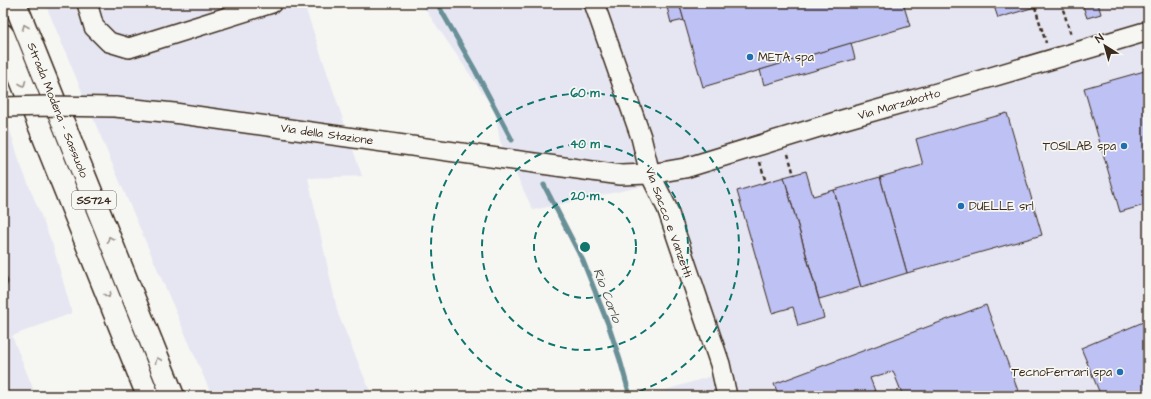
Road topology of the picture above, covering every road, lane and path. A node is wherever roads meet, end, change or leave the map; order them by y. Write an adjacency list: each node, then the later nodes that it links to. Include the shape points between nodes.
1 (15, 3): 18 (highway, Strada Modena - Sassuolo / SS724, one-way to 1)
2 (86, 3): 3 (street, via 94,27 109,42 129,48)
3 (272, 3)
4 (594, 3): 14 (street, Via Sacco e Vanzetti, via 641,137)
5 (1061, 3): 9 (path)
6 (1036, 7): 10 (path)
7 (1148, 31): 14 (street, Via Marzabotto, via 685,168)
8 (3, 35): 17 (highway, Strada Modena - Sassuolo / SS724, one-way to 17)
9 (1072, 40)
10 (1048, 47)
11 (3, 108): 14 (street, Via della Stazione, bridge, via 115,107 174,113 621,175)
12 (786, 150): 15 (path)
13 (758, 158): 16 (path)
14 (650, 174): 19 (street, Via Sacco e Vanzetti, via 667,208 720,364)
15 (794, 175)
16 (766, 183)
17 (148, 396)
18 (173, 396)
19 (727, 396)

